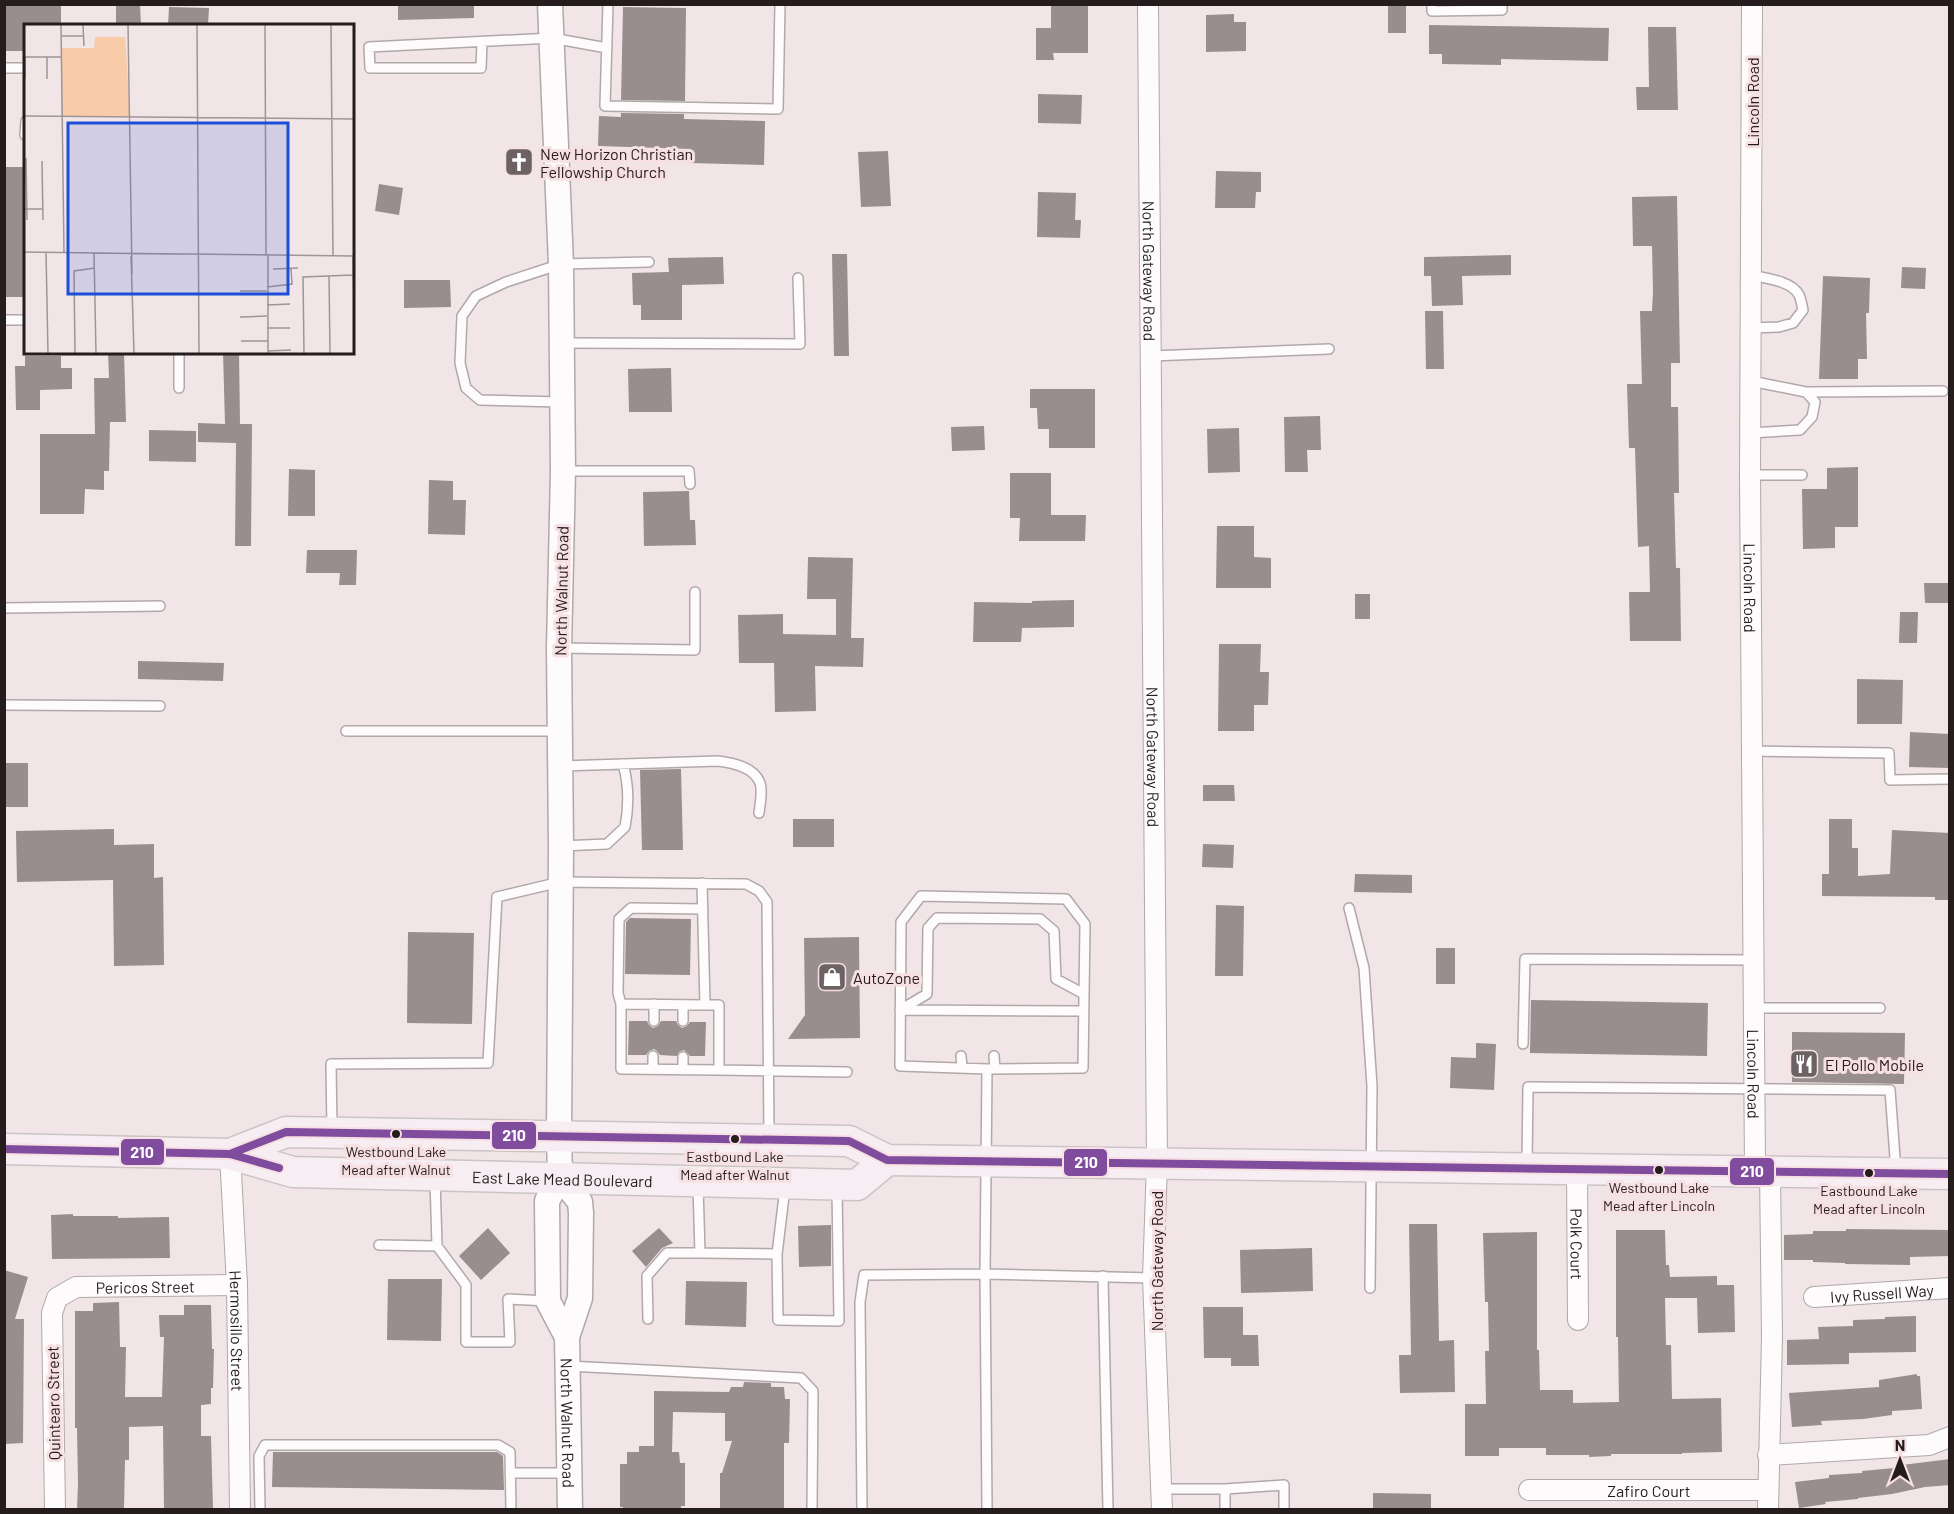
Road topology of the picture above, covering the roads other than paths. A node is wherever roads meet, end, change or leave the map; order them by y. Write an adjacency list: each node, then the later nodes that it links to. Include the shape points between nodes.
1 (550, 4): 8 (street, North Walnut Road)
2 (608, 4): 10 (lane)
3 (780, 4): 10 (lane, via 778,110 605,106)
4 (1148, 4): 23 (street, North Gateway Road)
5 (1432, 4): 6 (lane, via 1432,11 1502,10)
6 (1502, 4)
7 (1752, 4): 15 (street, Lincoln Road)
8 (552, 38): 9 (lane); 10 (lane); 14 (street, North Walnut Road)
9 (482, 42): 9 (lane, via 369,47 370,68 482,68)
10 (607, 48)
11 (4, 68): 12 (lane)
12 (24, 68)
13 (649, 262): 14 (lane)
14 (561, 264): 20 (street, North Walnut Road); 28 (lane, via 477,296 462,316 460,363 466,388 480,400)
15 (1751, 275): 19 (street, Lincoln Road); 19 (lane, via 1792,287 1803,310 1793,323)
16 (798, 278): 20 (lane, via 800,344)
17 (4, 320): 18 (lane)
18 (24, 320)
19 (1751, 328): 24 (street, Lincoln Road)
20 (561, 343): 28 (street, North Walnut Road)
21 (1329, 349): 23 (lane)
22 (178, 354): 25 (lane)
23 (1151, 356): 86 (street, North Gateway Road)
24 (1751, 381): 27 (lane); 29 (street, Lincoln Road)
25 (178, 388)
26 (1943, 391): 27 (lane)
27 (1806, 392): 29 (lane, via 1815,402 1812,417 1800,430)
28 (562, 402): 30 (street, North Walnut Road)
29 (1750, 433): 31 (street, Lincoln Road)
30 (563, 471): 33 (lane, via 689,471); 37 (street, North Walnut Road)
31 (1750, 475): 32 (lane); 42 (street, Lincoln Road)
32 (1802, 475)
33 (690, 484)
34 (696, 592): 37 (lane, via 696,650)
35 (160, 606): 36 (lane)
36 (4, 608)
37 (559, 648): 41 (street, North Walnut Road)
38 (4, 705): 39 (lane)
39 (160, 706)
40 (346, 731): 41 (lane)
41 (560, 731): 44 (street, North Walnut Road)
42 (1752, 751): 45 (lane, via 1889,753 1890,780); 52 (street, Lincoln Road)
43 (623, 764): 44 (lane); 46 (lane, via 718,761 740,765 754,774 760,784); 47 (lane, via 628,794 626,827 606,844)
44 (561, 766): 47 (street, North Walnut Road)
45 (1950, 779)
46 (759, 813)
47 (561, 846): 48 (street, North Walnut Road)
48 (560, 882): 49 (lane); 79 (lane, via 497,897 488,1063 331,1064); 80 (street, North Walnut Road)
49 (702, 883): 51 (lane); 76 (lane, via 746,884 759,891 767,902)
50 (1349, 908): 87 (lane, via 1364,968 1372,1086)
51 (703, 909): 54 (lane, via 631,908 619,919); 57 (lane)
52 (1755, 960): 58 (street, Lincoln Road); 64 (lane, via 1525,959)
53 (1084, 994): 60 (lane, via 1056,980 1054,931 1040,919 937,918 928,928 927,994); 60 (lane, via 1085,924 1066,899 921,896 901,922); 61 (lane)
54 (621, 1004): 55 (lane); 71 (lane, via 621,1069)
55 (654, 1004): 56 (lane); 62 (lane)
56 (683, 1005): 57 (lane); 63 (lane)
57 (705, 1005): 75 (lane, via 719,1005)
58 (1754, 1008): 59 (lane); 78 (street, Lincoln Road)
59 (1881, 1008)
60 (900, 1010): 61 (lane, via 1018,1016); 70 (lane, via 900,1066)
61 (1083, 1011): 73 (lane, via 1083,1068)
62 (654, 1021)
63 (683, 1021)
64 (1523, 1044)
65 (653, 1056): 71 (lane)
66 (961, 1056): 70 (lane)
67 (994, 1056): 72 (lane)
68 (683, 1057): 74 (lane)
69 (1023, 1057): 73 (lane)
70 (962, 1068): 72 (lane)
71 (653, 1069): 74 (lane)
72 (991, 1069): 73 (lane); 85 (lane)
73 (1025, 1069)
74 (683, 1070): 75 (lane)
75 (719, 1070): 76 (lane)
76 (768, 1071): 77 (lane); 81 (lane)
77 (847, 1072)
78 (1755, 1088): 88 (lane, via 1528,1087); 90 (street, Lincoln Road); 91 (lane, via 1890,1090)
79 (332, 1133): 80 (main road, East Lake Mead Boulevard); 83 (main road, East Lake Mead Boulevard, via 286,1132)
80 (559, 1136): 81 (main road, East Lake Mead Boulevard); 94 (street, North Walnut Road)
81 (769, 1140): 84 (main road, East Lake Mead Boulevard, via 849,1142)
82 (4, 1149): 83 (main road, East Lake Mead Boulevard)
83 (230, 1154): 93 (main road, East Lake Mead Boulevard, via 293,1172); 105 (street, Hermosillo Street)
84 (887, 1160): 85 (main road, East Lake Mead Boulevard); 97 (main road, East Lake Mead Boulevard, via 856,1185)
85 (986, 1161): 86 (main road, East Lake Mead Boulevard); 102 (lane)
86 (1157, 1163): 87 (main road, East Lake Mead Boulevard); 104 (street, North Gateway Road)
87 (1372, 1166): 88 (main road, East Lake Mead Boulevard); 106 (lane)
88 (1526, 1168): 89 (main road, East Lake Mead Boulevard)
89 (1577, 1169): 90 (main road, East Lake Mead Boulevard); 112 (street, Polk Court)
90 (1762, 1171): 91 (main road, East Lake Mead Boulevard); 116 (street, Lincoln Road, via 1772,1337)
91 (1896, 1173): 92 (main road, East Lake Mead Boulevard)
92 (1950, 1174)
93 (435, 1176): 94 (main road, East Lake Mead Boulevard); 99 (lane)
94 (560, 1177): 95 (main road, East Lake Mead Boulevard); 110 (street, North Walnut Road, via 547,1201); 113 (street, North Walnut Road, via 580,1202 581,1213 580,1298)
95 (698, 1181): 96 (main road, East Lake Mead Boulevard); 100 (lane)
96 (786, 1183): 97 (main road, East Lake Mead Boulevard); 101 (lane)
97 (837, 1184): 101 (lane, via 839,1321 778,1320)
98 (379, 1245): 99 (lane)
99 (437, 1246): 110 (lane, via 466,1285 466,1342 510,1342 508,1299)
100 (700, 1252): 101 (lane); 111 (lane, via 667,1252 646,1276)
101 (777, 1254)
102 (985, 1274): 103 (lane); 129 (lane, via 864,1275 860,1302); 130 (lane)
103 (1103, 1276): 104 (lane); 131 (lane)
104 (1153, 1278): 119 (street, North Gateway Road)
105 (237, 1285): 109 (street, Pericos Street, via 76,1287); 124 (street, Hermosillo Street)
106 (1370, 1288)
107 (1950, 1288): 108 (street, Ivy Russell Way)
108 (1814, 1297)
109 (57, 1298): 123 (street, Quintearo Street, via 52,1313)
110 (548, 1301): 113 (street, North Walnut Road)
111 (648, 1319)
112 (1578, 1320)
113 (567, 1337): 114 (street, North Walnut Road)
114 (568, 1366): 118 (street, North Walnut Road); 128 (lane, via 801,1378 813,1391)
115 (1950, 1437): 116 (street, via 1929,1445)
116 (1768, 1455): 122 (street, Lincoln Road)
117 (510, 1473): 118 (lane); 125 (lane, via 510,1452 498,1445 265,1445 259,1456); 126 (lane)
118 (570, 1473): 127 (street, North Walnut Road)
119 (1162, 1489): 120 (lane); 132 (street, North Gateway Road)
120 (1225, 1489): 133 (lane); 134 (lane, via 1284,1485)
121 (1529, 1490): 122 (street, Zafiro Court)
122 (1768, 1490): 135 (street, Lincoln Road)
123 (55, 1509)
124 (240, 1509)
125 (260, 1509)
126 (511, 1509)
127 (570, 1509)
128 (812, 1509)
129 (862, 1509)
130 (987, 1509)
131 (1108, 1509)
132 (1162, 1509)
133 (1225, 1509)
134 (1284, 1509)
135 (1768, 1509)

